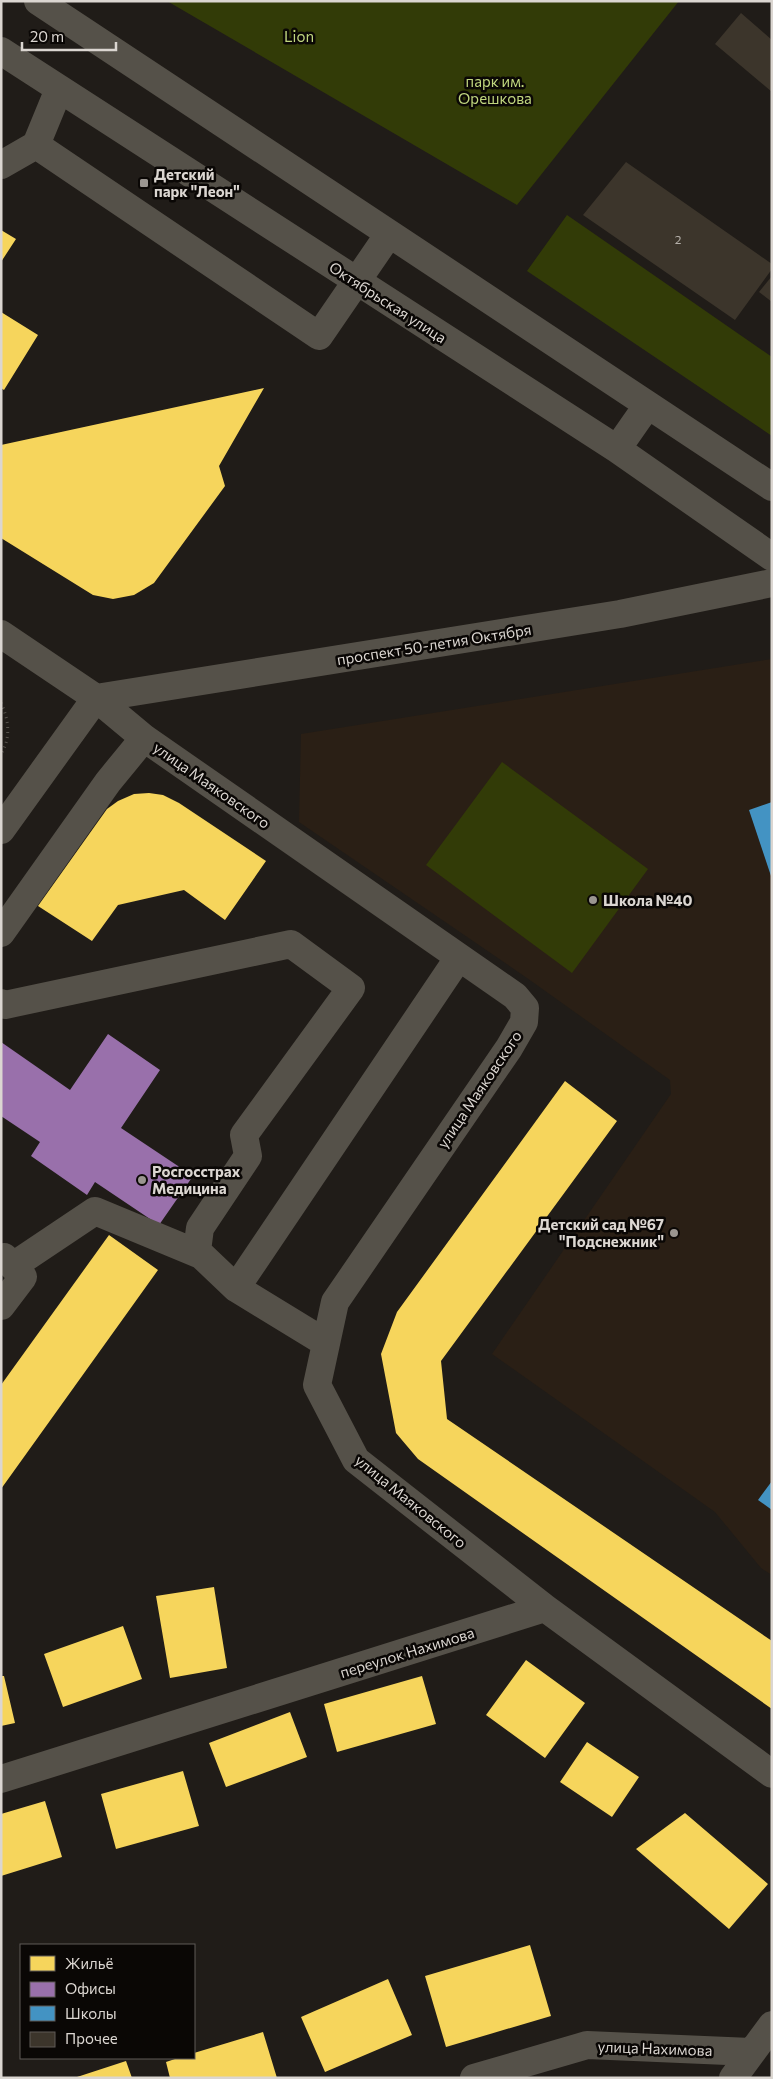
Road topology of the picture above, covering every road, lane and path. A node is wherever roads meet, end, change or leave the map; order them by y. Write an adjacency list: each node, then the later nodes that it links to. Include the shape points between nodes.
1 (38, 1): 6 (street)
2 (1, 51): 3 (street, Октябрьская улица)
3 (59, 89): 4 (street); 7 (street, Октябрьская улица)
4 (36, 145): 5 (street); 7 (street, via 318,336)
5 (1, 165)
6 (389, 234): 7 (street); 8 (street)
7 (356, 281): 9 (street, Октябрьская улица)
8 (647, 406): 9 (street); 10 (street)
9 (617, 449): 11 (street, Октябрьская улица)
10 (772, 487)
11 (772, 557)
12 (772, 582): 14 (street, проспект 50-летия Октября, via 620,614)
13 (1, 634): 14 (street, улица Маяковского)
14 (96, 698): 18 (street, улица Маяковского); 20 (street)
15 (1, 703): 17 (path)
16 (1, 714): 17 (path)
17 (6, 714): 19 (path, via 8,743)
18 (144, 738): 21 (street, via 108,782); 22 (street, улица Маяковского)
19 (1, 754)
20 (1, 830)
21 (1, 933)
22 (459, 958): 26 (street); 28 (street, улица Маяковского, via 515,996 525,1008 524,1022 335,1302)
23 (1, 1003): 24 (street, via 5,1005 290,944 351,988 244,1135 248,1156 200,1228 197,1251)
24 (201, 1255): 25 (street, via 96,1211); 26 (street)
25 (7, 1260): 27 (street, via 23,1276)
26 (236, 1288): 28 (street)
27 (1, 1306)
28 (326, 1342): 29 (street, улица Маяковского, via 317,1384 356,1460)
29 (545, 1608): 30 (street); 31 (street, переулок Нахимова)
30 (772, 1774)
31 (1, 1779)
32 (772, 2025): 33 (street)
33 (751, 2052): 34 (street, улица Нахимова, via 587,2045); 35 (street)
34 (474, 2078)
35 (733, 2078)

